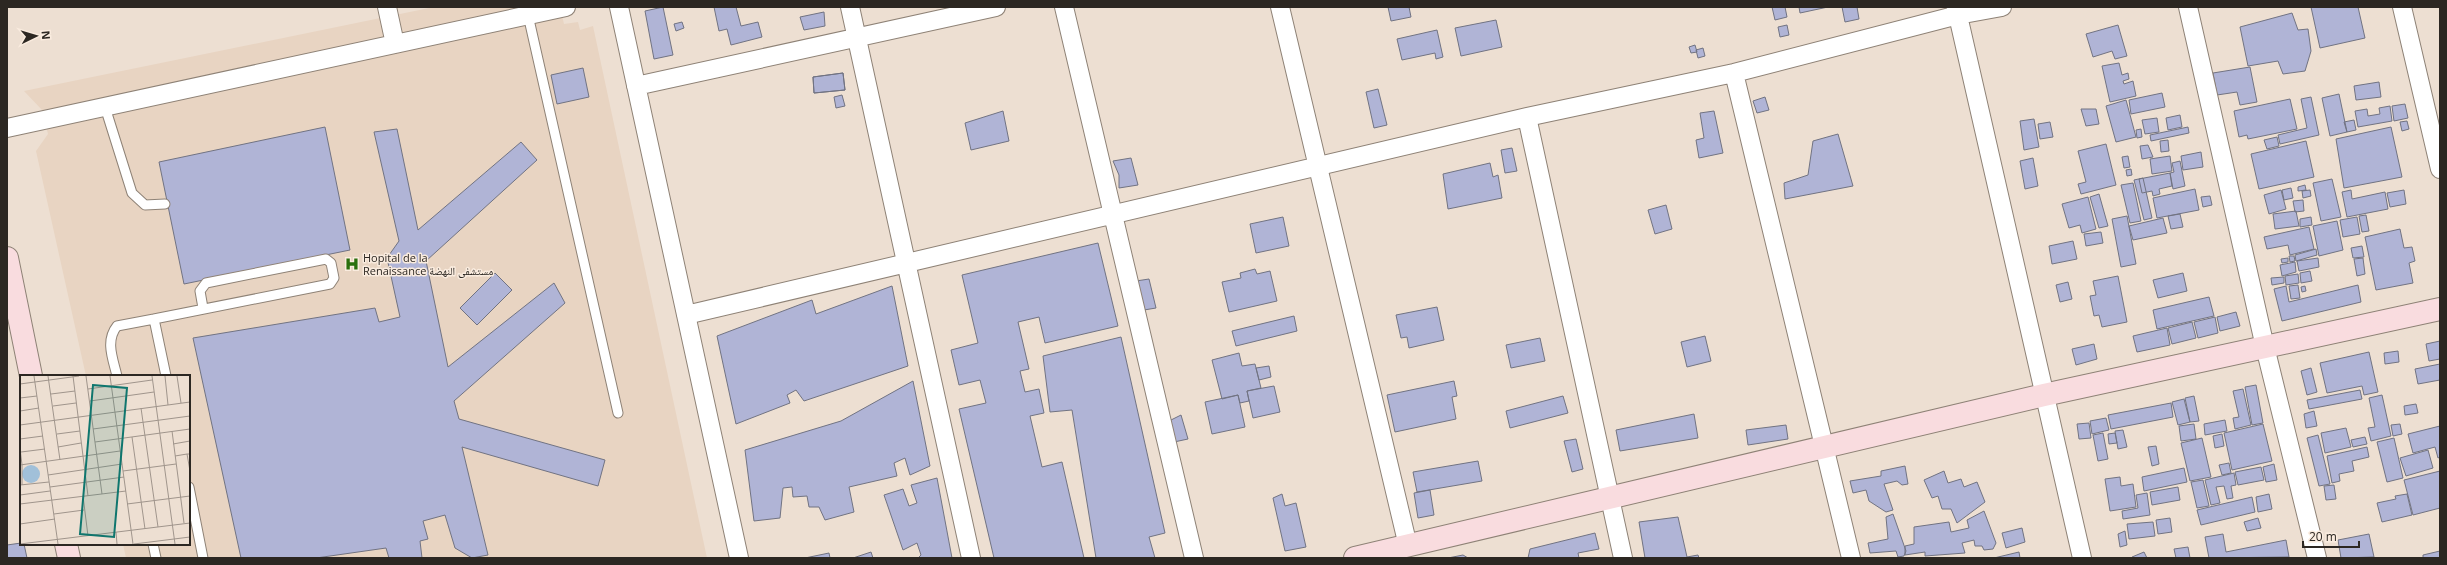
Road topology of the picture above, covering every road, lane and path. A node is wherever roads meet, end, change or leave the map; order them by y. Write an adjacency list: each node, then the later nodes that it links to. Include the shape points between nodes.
1 (387, 7): 14 (street)
2 (566, 7): 12 (street)
3 (619, 7): 16 (street)
4 (850, 7): 13 (street)
5 (996, 7): 13 (street)
6 (1064, 7): 23 (street)
7 (1280, 7): 20 (street)
8 (2002, 7): 11 (street)
9 (2188, 7): 30 (street)
10 (2402, 7): 21 (street)
11 (1957, 11): 15 (street); 34 (street)
12 (528, 15): 14 (street); 35 (lane)
13 (857, 37): 16 (street); 25 (street)
14 (395, 44): 17 (street)
15 (1734, 73): 18 (street); 36 (street)
16 (636, 86): 28 (street)
17 (105, 107): 19 (street); 22 (lane, via 132,194 145,205)
18 (1527, 118): 20 (street); 38 (street)
19 (7, 128)
20 (1318, 168): 23 (street); 41 (street)
21 (2440, 169)
22 (165, 204)
23 (1113, 216): 25 (street); 47 (street)
24 (7, 258): 31 (street)
25 (907, 263): 28 (street); 46 (street)
26 (203, 308): 26 (lane, via 330,284 334,278 331,263 326,259 206,283 200,291); 29 (lane)
27 (2440, 309): 30 (street)
28 (686, 315): 45 (street)
29 (154, 319): 32 (lane, via 117,326 111,334 110,343); 33 (lane)
30 (2265, 346): 34 (street); 52 (street)
31 (31, 375)
32 (117, 375)
33 (166, 375)
34 (2044, 395): 36 (street); 51 (street)
35 (618, 413)
36 (1825, 448): 38 (street); 50 (street)
37 (190, 491): 44 (lane)
38 (1610, 499): 41 (street); 49 (street)
39 (66, 545): 42 (street)
40 (153, 545): 43 (lane)
41 (1408, 546): 48 (street)
42 (69, 558)
43 (156, 558)
44 (203, 558)
45 (739, 558)
46 (971, 558)
47 (1194, 558)
48 (1355, 558)
49 (1623, 558)
50 (1851, 558)
51 (2082, 558)
52 (2317, 558)

